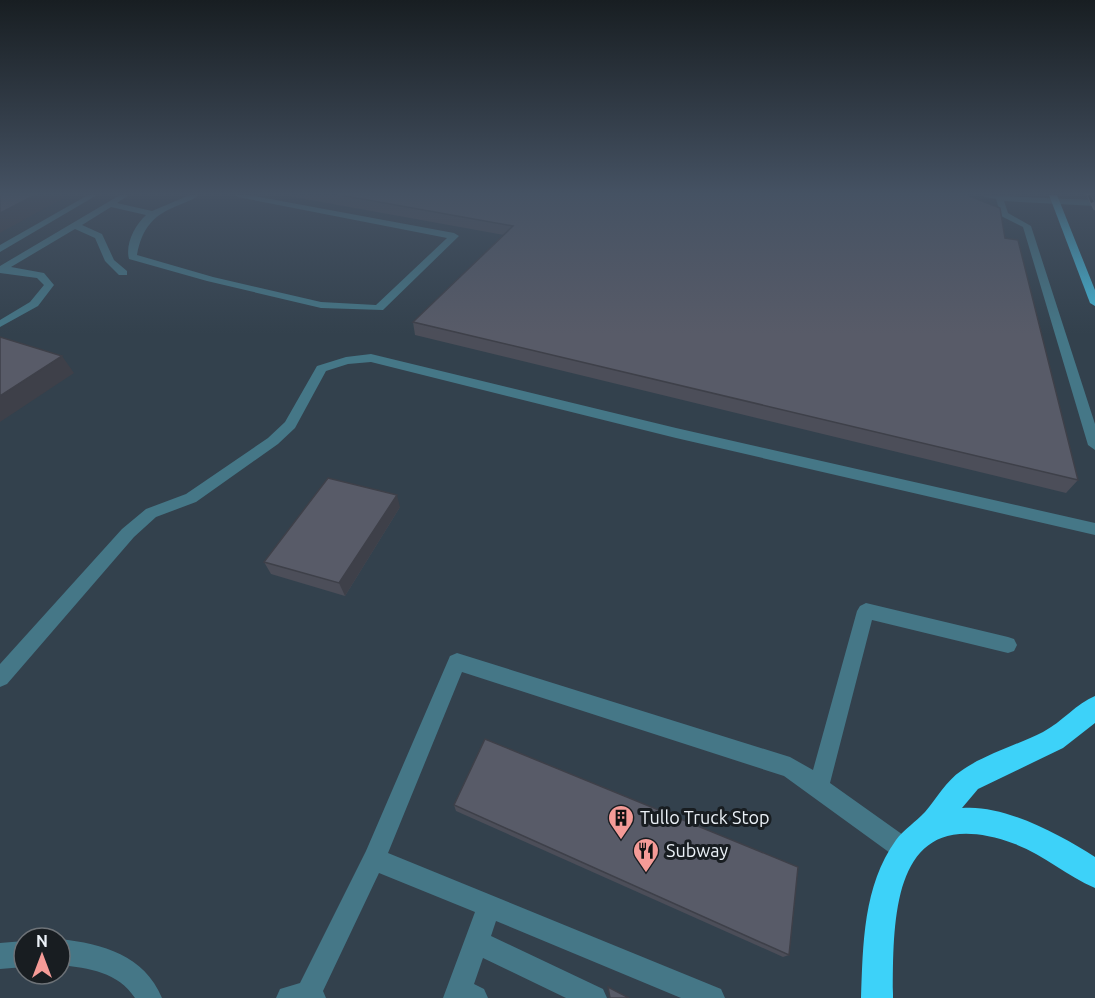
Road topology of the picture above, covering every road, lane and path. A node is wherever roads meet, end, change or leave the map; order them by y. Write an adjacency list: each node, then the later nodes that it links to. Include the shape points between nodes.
1 (47, 242): 7 (street)
2 (101, 242): 8 (street, via 110,261)
3 (134, 242): 4 (street, via 132,257 211,279 321,305 379,308)
4 (448, 242)
5 (1032, 242): 11 (street)
6 (1071, 242): 9 (main road)
7 (1, 269): 10 (street, via 40,275 49,285 44,296 30,308)
8 (123, 273)
9 (1095, 303)
10 (0, 324)
11 (1095, 445)
12 (1095, 530): 14 (street, via 371,358 346,361 321,369 290,425 273,441 191,498 151,513 128,533)
13 (1008, 645): 16 (street, via 866,611)
14 (0, 678)
15 (1095, 707): 17 (highway, via 1054,739 969,780)
16 (819, 786): 18 (street); 19 (street, via 790,767 457,662)
17 (927, 829): 18 (highway); 20 (highway, via 960,821 1004,827 1052,847)
18 (905, 850): 29 (highway, via 887,889 881,915)
19 (374, 859): 21 (street); 25 (street)
20 (1095, 874)
21 (489, 907): 22 (street); 28 (street)
22 (477, 942): 24 (street); 27 (street)
23 (72, 954): 26 (street, via 103,958 121,966)
24 (463, 995)
25 (304, 997)
26 (149, 998)
27 (594, 998)
28 (712, 998)
29 (877, 998)

